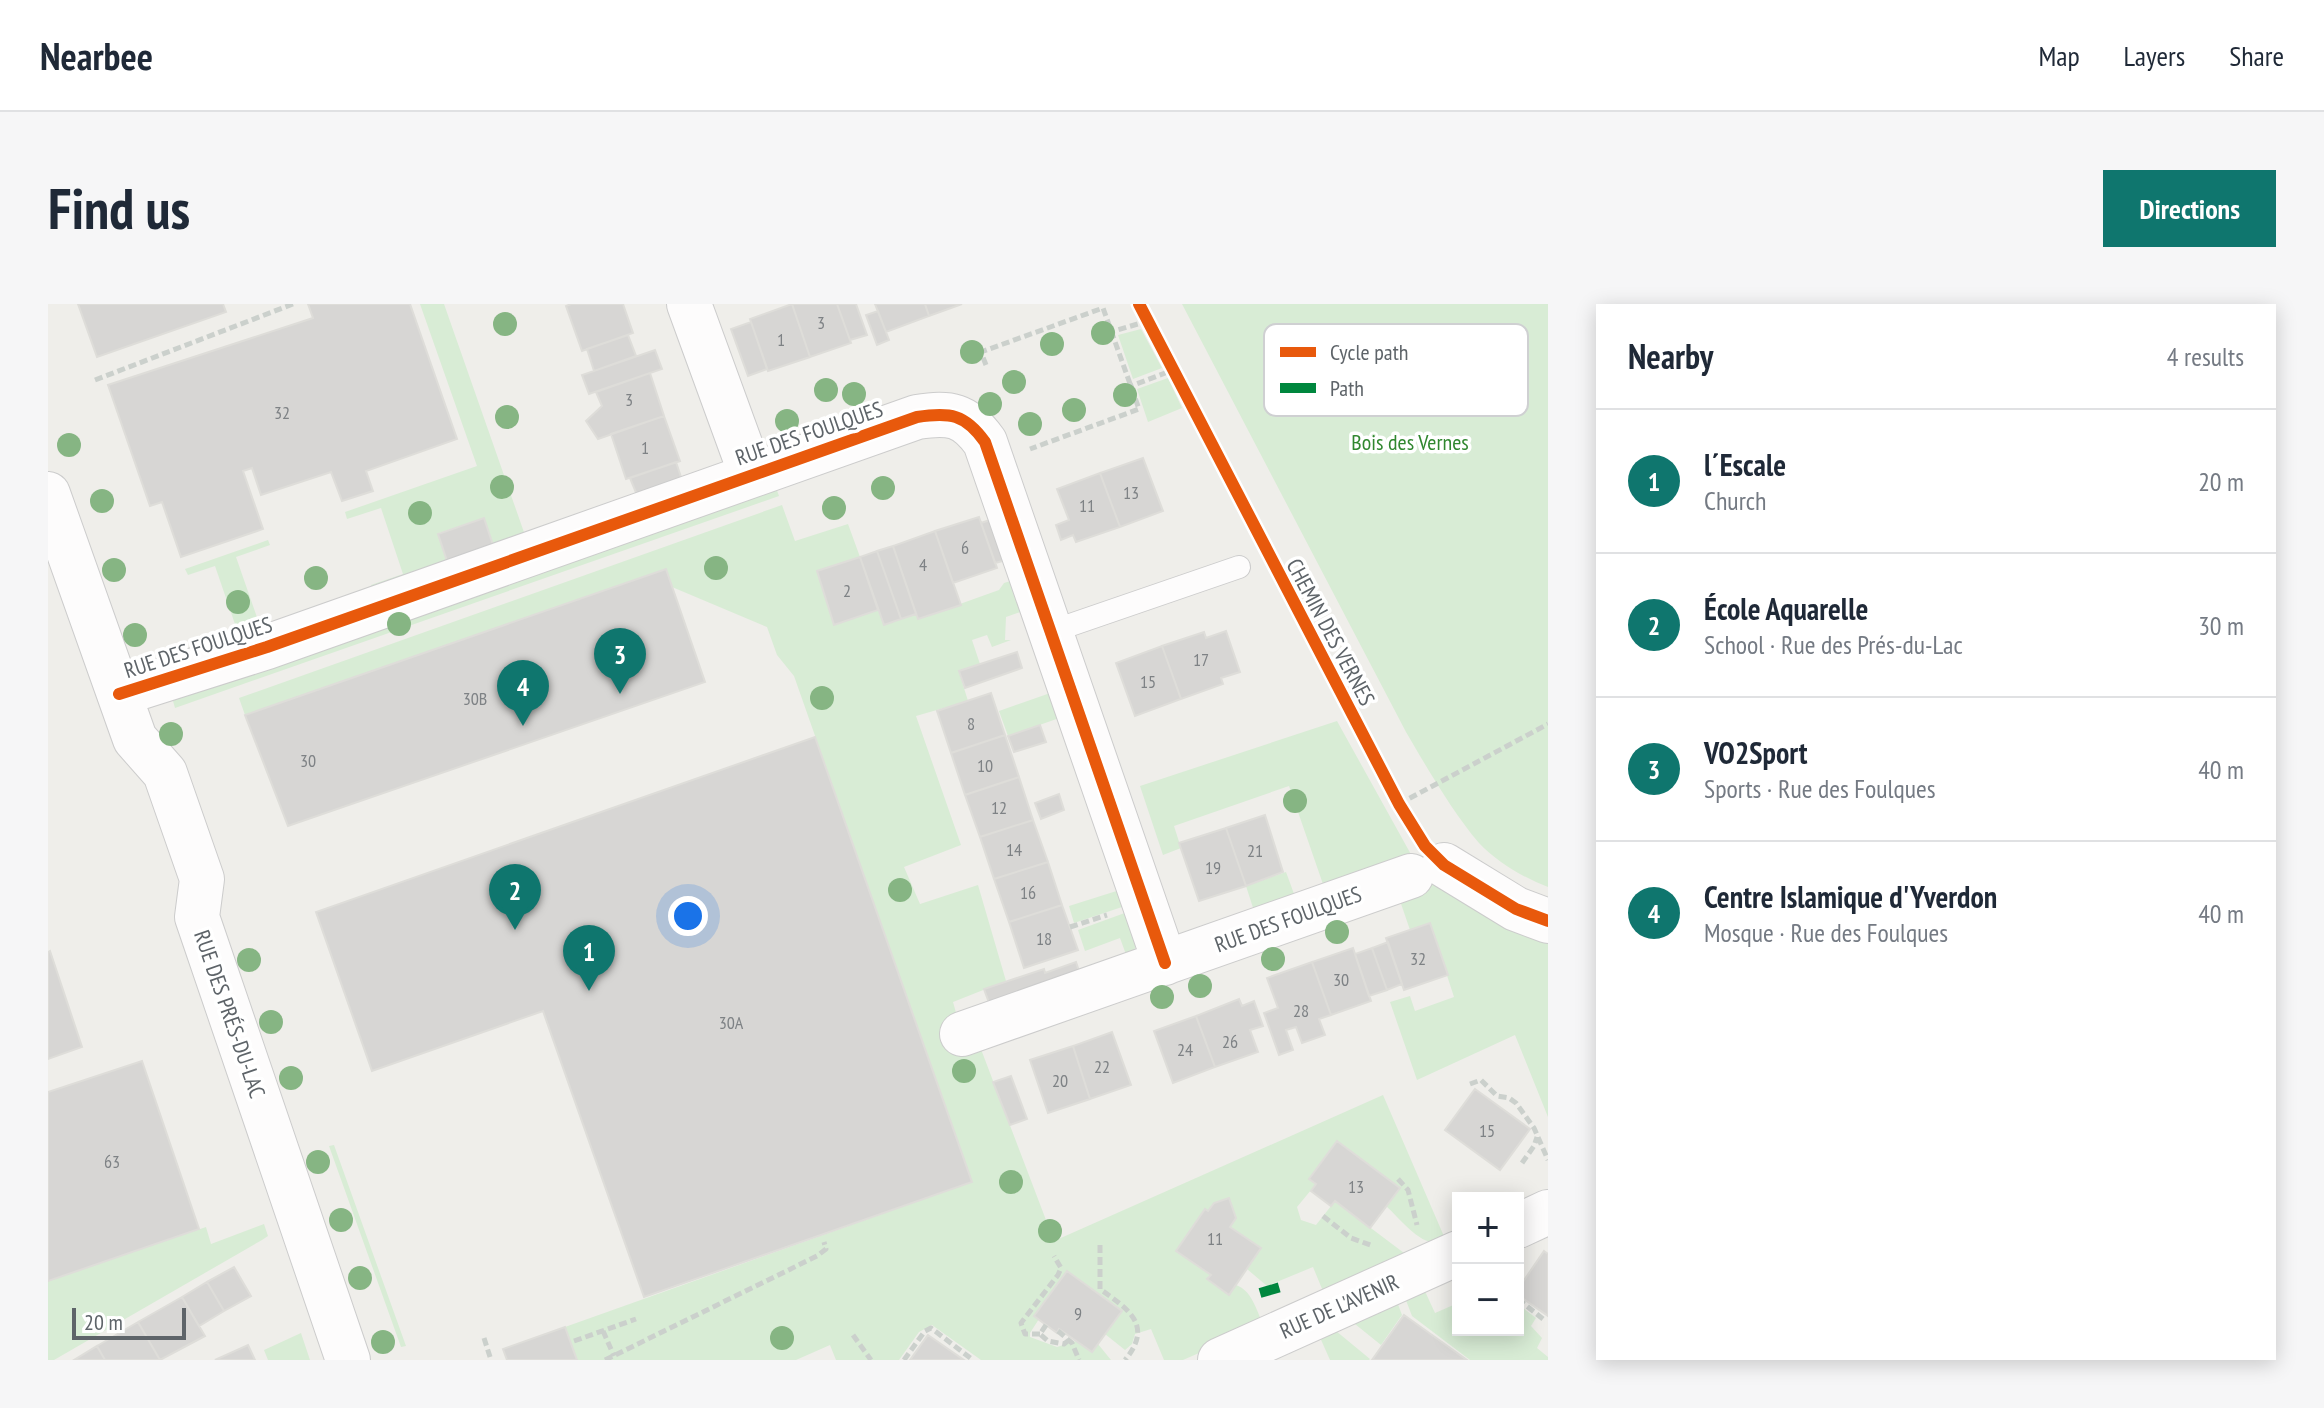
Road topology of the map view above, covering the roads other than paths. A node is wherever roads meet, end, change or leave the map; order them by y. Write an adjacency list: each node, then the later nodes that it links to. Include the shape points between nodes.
1 (689, 304): 2 (street)
2 (751, 474): 5 (street, RUE DES FOULQUES, via 917,417 956,416 985,442); 6 (street, RUE DES FOULQUES, via 295,637)
3 (48, 494): 6 (street, RUE DES PRÉS-DU-LAC)
4 (1239, 567): 5 (lane)
5 (1050, 632): 8 (street, RUE DES FOULQUES)
6 (119, 694): 13 (street, RUE DES PRÉS-DU-LAC, via 135,739 165,773 202,879 197,917)
7 (1548, 921): 8 (street, RUE DES FOULQUES, via 1428,870)
8 (1165, 963): 9 (street, RUE DES FOULQUES)
9 (962, 1034)
10 (1548, 1212): 11 (street)
11 (1524, 1223)
12 (1439, 1246): 14 (street, RUE DE L'AVENIR)
13 (348, 1360)
14 (1220, 1360)

